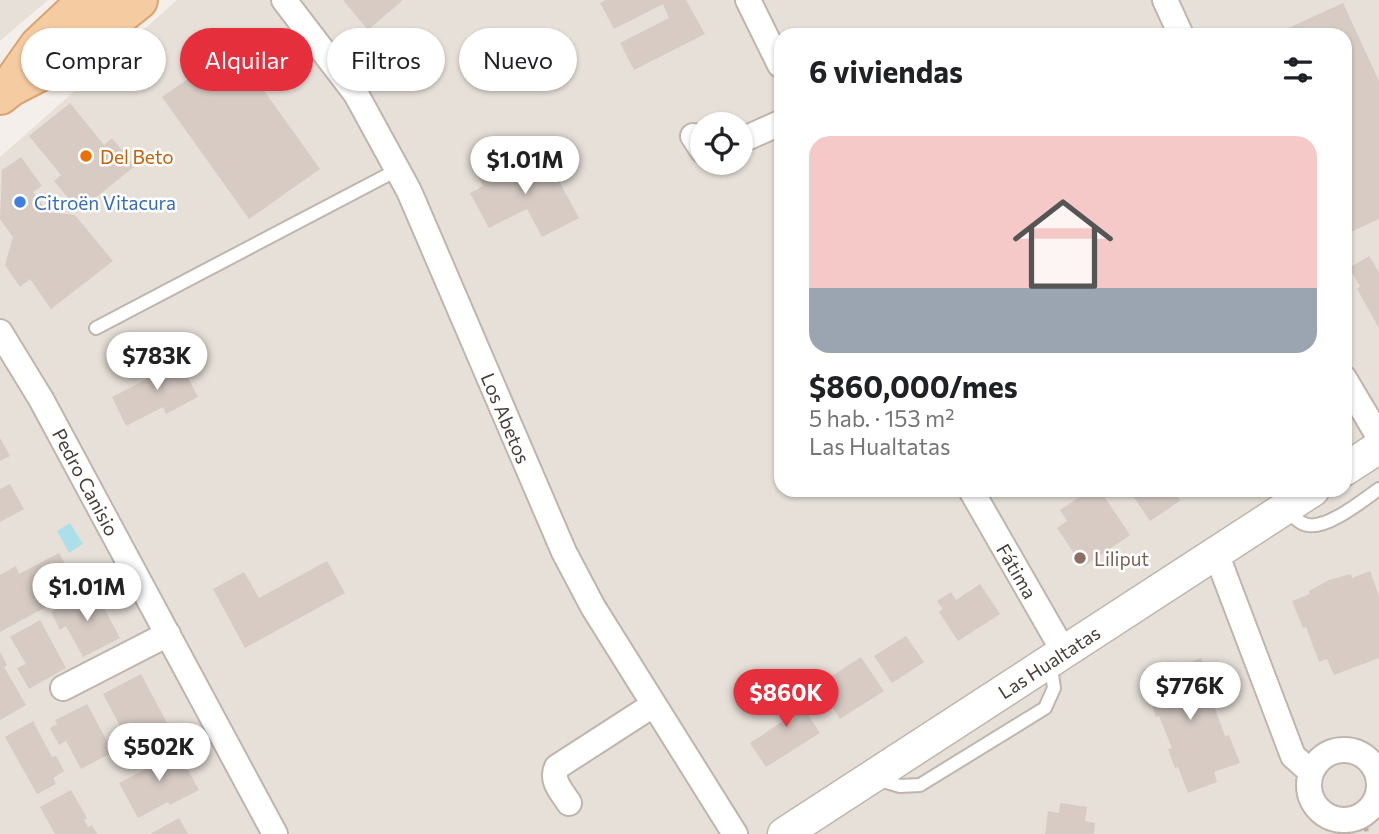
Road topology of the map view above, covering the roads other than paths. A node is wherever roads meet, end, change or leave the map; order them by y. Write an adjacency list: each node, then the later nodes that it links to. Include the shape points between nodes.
1 (88, 0): 8 (main road, via 39,46)
2 (138, 0): 8 (main road, via 64,59)
3 (284, 0): 11 (street, Los Abetos, via 356,94)
4 (748, 0): 7 (street)
5 (1165, 0): 6 (street)
6 (1178, 28)
7 (774, 53)
8 (5, 91)
9 (774, 126): 10 (street)
10 (753, 135)
11 (397, 170): 12 (lane); 26 (street, Los Abetos, via 435,247 564,552)
12 (96, 328)
13 (0, 332): 23 (street, Pedro Canisio)
14 (1352, 391): 15 (street)
15 (1379, 437)
16 (1379, 447): 17 (street)
17 (1352, 465)
18 (1379, 489): 21 (lane, via 1325,523 1309,526)
19 (975, 497): 24 (street, Fátima)
20 (1302, 497): 21 (street, Las Hualtatas)
21 (1286, 508): 22 (street, Las Hualtatas)
22 (1216, 553): 24 (street, Las Hualtatas); 27 (street, via 1293,756)
23 (168, 634): 25 (street); 30 (street, Pedro Canisio)
24 (1057, 657): 32 (street, Las Hualtatas)
25 (63, 688)
26 (653, 705): 28 (street, via 557,767 555,781); 31 (street, Los Abetos)
27 (1311, 772): 29 (street, via 1309,794 1322,813); 29 (street, via 1317,762 1337,751 1349,750 1369,761 1379,783)
28 (569, 803)
29 (1366, 824)
30 (275, 834)
31 (735, 834)
32 (786, 834)

